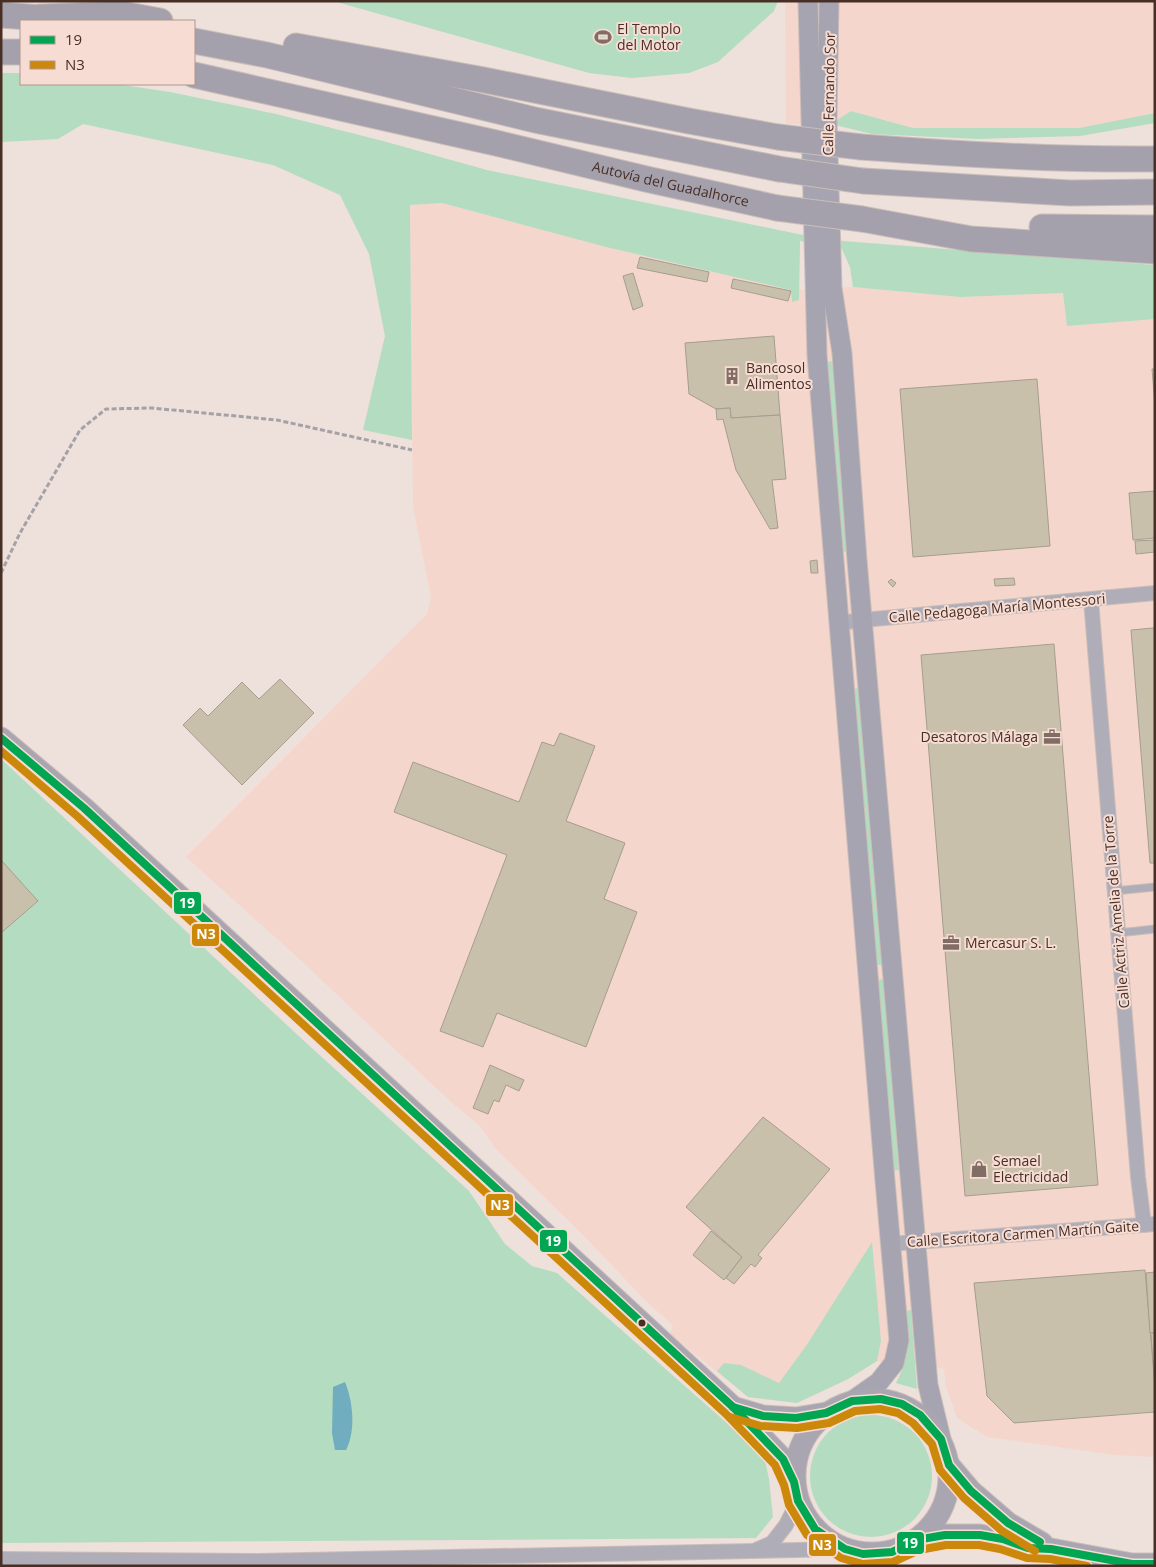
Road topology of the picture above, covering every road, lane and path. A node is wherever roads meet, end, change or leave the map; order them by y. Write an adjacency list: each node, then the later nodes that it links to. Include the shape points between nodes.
1 (808, 1): 15 (street, Calle Fernando Sor)
2 (830, 1): 15 (street, Calle Fernando Sor, via 827,121)
3 (1, 16): 4 (highway)
4 (40, 17): 5 (highway); 6 (highway, via 122,14)
5 (66, 20)
6 (155, 20)
7 (195, 27): 13 (highway, bridge, via 778,137 861,147)
8 (195, 41): 16 (highway, bridge, via 267,55 535,120 779,169 863,181 1070,193)
9 (1, 52): 10 (highway)
10 (20, 52)
11 (195, 74): 17 (highway, Autovía del Guadalhorce, bridge, via 496,142 646,180 777,208)
12 (1155, 142): 13 (highway)
13 (980, 155): 14 (highway)
14 (1155, 159)
15 (820, 186): 24 (street, via 842,353); 25 (street, via 817,355)
16 (1155, 192)
17 (862, 219): 18 (highway, Autovía del Guadalhorce, via 1068,228); 19 (highway, via 971,239)
18 (1155, 228)
19 (1155, 251)
20 (412, 450): 21 (path, via 277,420 152,408 106,410 80,430 20,533)
21 (1, 573)
22 (1155, 593): 23 (street, Calle Pedagoga María Montessori)
23 (1091, 600): 24 (street, Calle Pedagoga María Montessori); 28 (street, Calle Actriz Amelia de la Torre)
24 (863, 620): 25 (street, Calle Pedagoga María Montessori); 32 (street)
25 (839, 623): 33 (street)
26 (1, 738): 35 (main road, via 84,808)
27 (1155, 887): 28 (lane)
28 (1114, 891): 30 (street, Calle Actriz Amelia de la Torre)
29 (1155, 929): 30 (lane)
30 (1118, 933): 31 (street, Calle Actriz Amelia de la Torre, via 1138,1177)
31 (1150, 1224): 32 (street, Calle Escritora Carmen Martín Gaite)
32 (916, 1242): 33 (street, Calle Escritora Carmen Martín Gaite); 37 (street, via 928,1385)
33 (890, 1244): 34 (street, via 899,1340 894,1363 879,1382)
34 (852, 1401): 36 (main road); 37 (main road, via 881,1399 902,1404 920,1415)
35 (733, 1407): 36 (main road, via 763,1416 796,1418); 39 (main road, via 782,1459)
36 (826, 1413): 39 (main road, via 808,1431 797,1453)
37 (940, 1438): 38 (main road)
38 (949, 1465): 40 (main road, via 949,1489 943,1509 932,1526); 42 (main road, via 971,1491 1008,1523)
39 (796, 1492): 41 (main road, via 815,1529); 43 (street, via 786,1525 772,1543)
40 (916, 1540): 41 (main road, via 892,1552 863,1554); 42 (main road, via 945,1535 980,1535 1028,1548)
41 (845, 1549): 43 (street)
42 (1051, 1549): 45 (main road, via 1132,1564)
43 (755, 1551): 44 (street, via 258,1561)
44 (1, 1559)
45 (1155, 1564)

